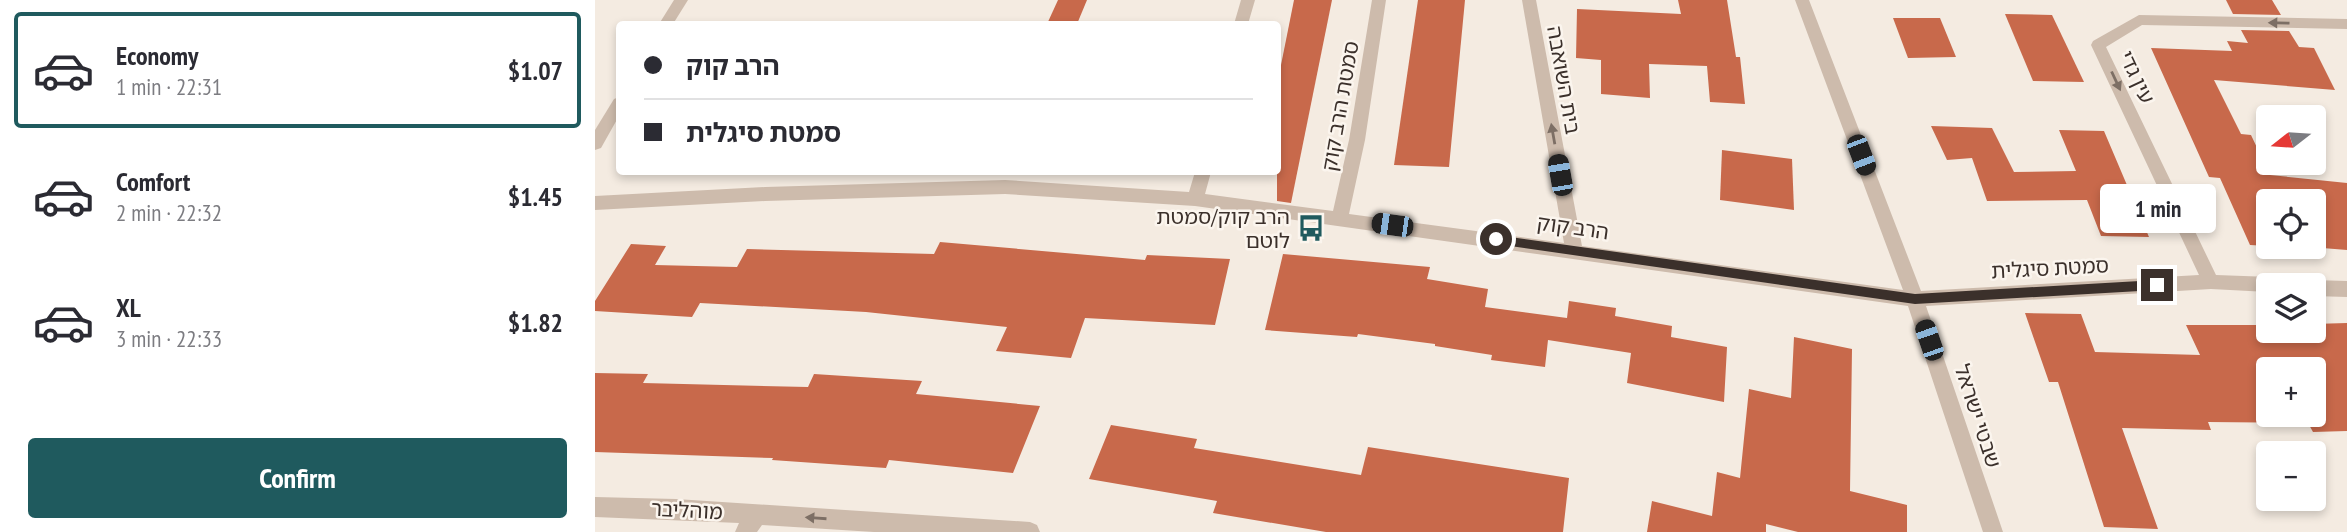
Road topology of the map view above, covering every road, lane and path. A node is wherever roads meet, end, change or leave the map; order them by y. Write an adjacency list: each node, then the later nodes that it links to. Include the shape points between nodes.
1 (681, 0): 6 (street)
2 (1248, 0): 7 (street)
3 (1379, 0): 14 (street, סמטת הרב קוק)
4 (1529, 0): 15 (street, בית השואבה, one-way to 4)
5 (1802, 0): 20 (street, שבטי ישראל)
6 (668, 21)
7 (1242, 21)
8 (2347, 24): 16 (street, עין גדי, one-way to 16, via 2139,20 2098,45)
9 (616, 108): 10 (street)
10 (595, 144)
11 (1202, 175): 12 (street)
12 (1195, 199): 13 (street, הרב קוק, via 1005,187); 14 (street, הרב קוק)
13 (595, 203)
14 (1341, 218): 15 (street, הרב קוק)
15 (1574, 250): 20 (street, הרב קוק)
16 (2211, 282): 17 (street, סמטת סיגלית); 20 (street, סמטת סיגלית)
17 (2256, 284)
18 (2326, 288): 19 (street)
19 (2347, 289)
20 (1915, 299): 25 (street, שבטי ישראל)
21 (595, 508): 22 (street, מוהליבר)
22 (757, 514): 23 (street); 24 (street, מוהליבר, one-way to 22)
23 (745, 532)
24 (1030, 532)
25 (1993, 532)

